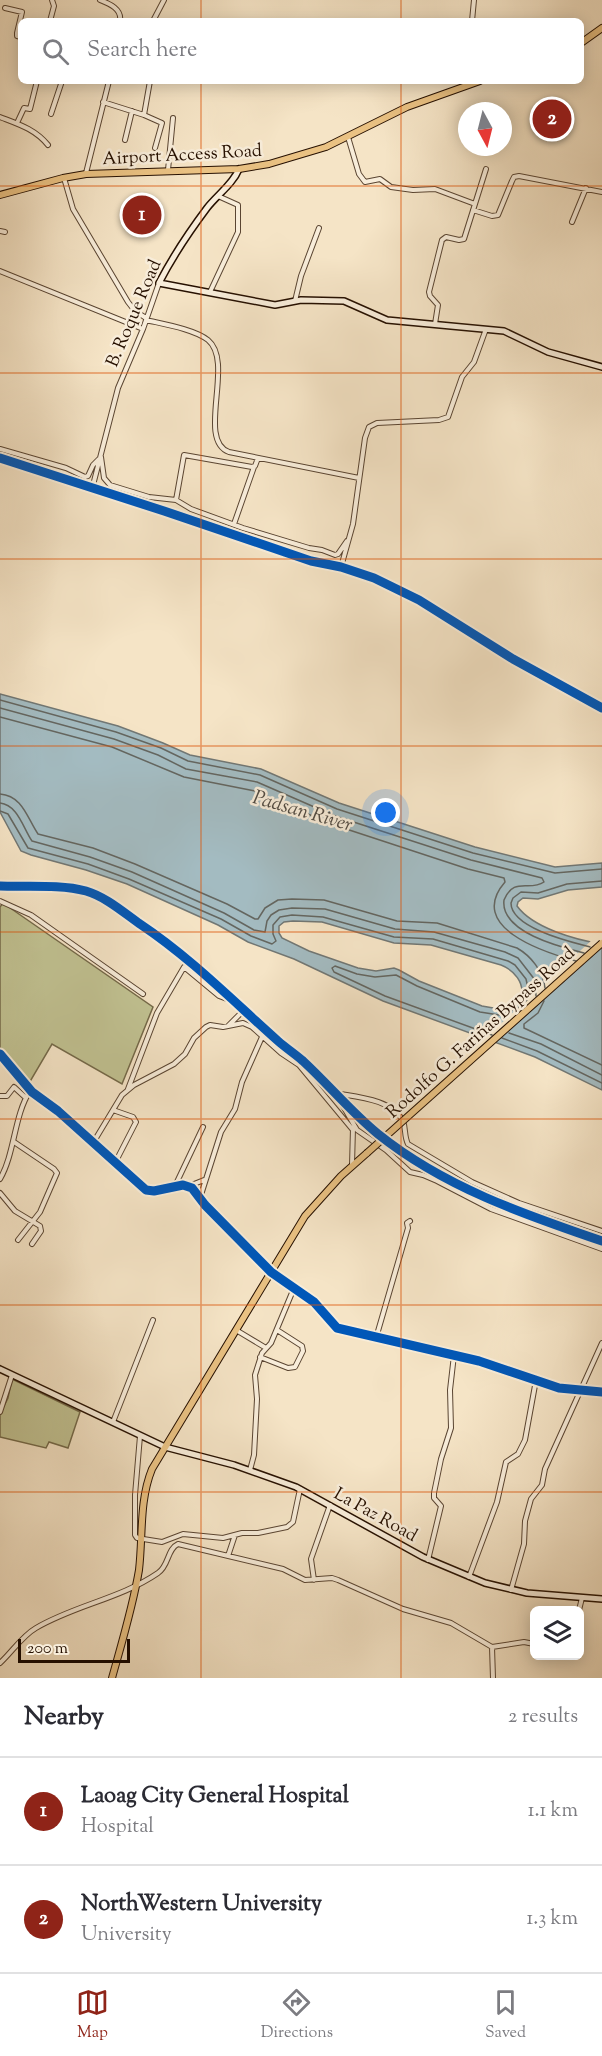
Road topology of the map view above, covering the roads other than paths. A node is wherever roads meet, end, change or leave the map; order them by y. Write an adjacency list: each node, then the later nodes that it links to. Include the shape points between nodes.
1 (52, 0): 7 (street)
2 (100, 0): 8 (street, via 118,10)
3 (164, 0): 9 (street)
4 (474, 0): 10 (street)
5 (5, 8): 6 (street, via 22,12)
6 (21, 18)
7 (51, 18)
8 (121, 18)
9 (155, 18)
10 (472, 18)
11 (602, 28): 12 (main road)
12 (584, 41)
13 (36, 84): 24 (street, via 30,109 24,108)
14 (61, 84): 20 (street)
15 (108, 84): 18 (street)
16 (149, 84): 21 (street)
17 (466, 84): 25 (main road, Airport Access Road, via 407,107)
18 (103, 102): 19 (street); 32 (street)
19 (132, 111): 21 (street); 26 (street)
20 (51, 114)
21 (144, 115): 28 (street, via 162,123)
22 (0, 117): 24 (street)
23 (173, 117): 31 (street)
24 (17, 123): 27 (street, via 39,134)
25 (348, 137): 29 (main road, Airport Access Road, via 291,159); 38 (street, via 365,182 380,179 395,188 435,189)
26 (125, 140)
27 (48, 144)
28 (155, 148)
29 (239, 169): 31 (main road, Airport Access Road); 37 (street, B. Roque Road)
30 (486, 169): 38 (street)
31 (168, 170): 32 (main road, Airport Access Road)
32 (86, 174): 33 (main road, Airport Access Road)
33 (63, 178): 36 (main road, Airport Access Road); 46 (street, via 73,209 128,302)
34 (586, 188): 35 (street); 39 (street, via 516,176 498,215); 40 (street)
35 (602, 192)
36 (0, 195)
37 (218, 195): 43 (street, B. Roque Road, via 189,232); 44 (street, via 238,205 238,226)
38 (475, 204): 39 (street)
39 (473, 210): 47 (street, via 464,238 442,240 429,292 438,305)
40 (572, 222)
41 (319, 228): 45 (street)
42 (0, 271): 49 (street)
43 (159, 283): 44 (street); 46 (street, B. Roque Road)
44 (210, 293): 45 (street, via 275,305)
45 (295, 301): 47 (street, via 344,301 387,320)
46 (146, 319): 49 (street, B. Roque Road); 54 (street, via 209,341 218,363 217,442 224,450)
47 (435, 324): 48 (street)
48 (486, 328): 50 (street, via 513,334 548,352); 56 (street, via 474,362 462,377 450,416 443,420 369,427)
49 (143, 329): 53 (street, B. Roque Road, via 118,388)
50 (602, 366)
51 (0, 449): 53 (street, via 85,477)
52 (0, 458): 57 (street)
53 (101, 458): 57 (street, B. Roque Road); 58 (street, via 107,483)
54 (258, 458): 55 (street); 56 (street)
55 (254, 467): 58 (street, via 185,455); 59 (street)
56 (359, 478): 60 (street)
57 (92, 489): 61 (street, via 311,561)
58 (176, 500): 59 (street)
59 (234, 524): 60 (street, via 335,555)
60 (348, 541): 61 (street)
61 (341, 567): 62 (street, via 397,588)
62 (602, 708)
63 (0, 886): 67 (street, via 70,888 101,897 192,962)
64 (0, 902): 66 (street, via 31,915)
65 (602, 943): 83 (main road, Rodolfo G. Fariñas Bypass Road, bridge)
66 (143, 994)
67 (235, 1002): 68 (street); 72 (street, via 219,996 184,968 157,1013)
68 (244, 1010): 69 (street); 74 (street)
69 (227, 1027): 70 (street, via 246,1024); 72 (street, via 206,1027 174,1064)
70 (262, 1037): 79 (street, via 299,1065); 85 (street)
71 (0, 1054): 73 (street)
72 (128, 1090): 77 (street)
73 (30, 1091): 76 (street); 81 (street)
74 (334, 1093): 79 (street); 92 (street, via 393,1109 405,1127 408,1144 472,1182 519,1203); 94 (street, via 377,1134 451,1181 515,1211)
75 (0, 1096): 76 (street, via 7,1096 14,1087)
76 (26, 1098): 80 (street)
77 (113, 1110): 81 (street); 82 (street, via 134,1117 136,1122)
78 (203, 1127): 87 (street)
79 (353, 1127): 83 (street); 96 (street, via 410,1172 500,1213)
80 (14, 1142): 84 (street); 90 (street, via 57,1173 43,1208)
81 (93, 1143): 82 (street)
82 (115, 1163): 87 (street, via 148,1191)
83 (352, 1166): 97 (main road, Rodolfo G. Fariñas Bypass Road, via 305,1216)
84 (0, 1179)
85 (205, 1180): 86 (street); 89 (street)
86 (188, 1186): 87 (street); 89 (street)
87 (175, 1187)
88 (0, 1193): 90 (street, via 15,1211)
89 (200, 1198): 97 (street)
90 (32, 1220): 93 (street); 95 (street, via 41,1232)
91 (410, 1221): 102 (street)
92 (602, 1231)
93 (18, 1240)
94 (602, 1241)
95 (32, 1244)
96 (602, 1249)
97 (271, 1272): 98 (street); 100 (main road, Rodolfo G. Fariñas Bypass Road)
98 (294, 1288): 101 (street); 102 (street, via 314,1302 337,1328)
99 (153, 1320): 113 (street)
100 (236, 1330): 104 (street); 115 (main road, Rodolfo G. Fariñas Bypass Road)
101 (277, 1330): 104 (street); 106 (street, via 303,1346 296,1367 288,1368)
102 (375, 1338): 105 (street)
103 (602, 1343): 110 (street)
104 (266, 1348): 106 (street)
105 (454, 1355): 109 (street); 122 (street, via 451,1428 434,1493 441,1508)
106 (260, 1357): 116 (street, via 254,1379 257,1399)
107 (0, 1369): 108 (street, La Paz Road)
108 (12, 1375): 112 (street); 113 (street, La Paz Road)
109 (536, 1380): 110 (street, via 559,1388); 123 (street, via 525,1440 518,1454 506,1462 497,1502)
110 (581, 1389): 111 (street); 126 (street, via 545,1469 542,1485 530,1504)
111 (602, 1392)
112 (0, 1412)
113 (112, 1423): 114 (street, La Paz Road)
114 (140, 1436): 115 (street, La Paz Road); 120 (street, via 135,1535)
115 (165, 1447): 116 (street, La Paz Road); 120 (main road, Rodolfo G. Fariñas Bypass Road, via 146,1484)
116 (250, 1470): 117 (street, La Paz Road)
117 (300, 1489): 118 (street, La Paz Road); 119 (street, via 289,1526)
118 (330, 1506): 122 (street, La Paz Road); 124 (street, via 311,1559)
119 (235, 1534): 120 (street, via 223,1538 183,1534 162,1542); 121 (street)
120 (142, 1538): 125 (main road, Rodolfo G. Fariñas Bypass Road)
121 (228, 1556): 124 (street); 125 (street, via 175,1545 161,1571)
122 (428, 1560): 123 (street, La Paz Road)
123 (469, 1577): 126 (street, La Paz Road)
124 (314, 1580): 131 (street, via 338,1580 403,1610 451,1623)
125 (136, 1587): 132 (street, via 36,1628); 133 (main road, Rodolfo G. Fariñas Bypass Road)
126 (512, 1590): 127 (street, La Paz Road)
127 (582, 1598): 128 (street, La Paz Road); 129 (street)
128 (602, 1599)
129 (580, 1606)
130 (530, 1643): 131 (street)
131 (492, 1647): 134 (street)
132 (0, 1663)
133 (112, 1678)
134 (493, 1678)

